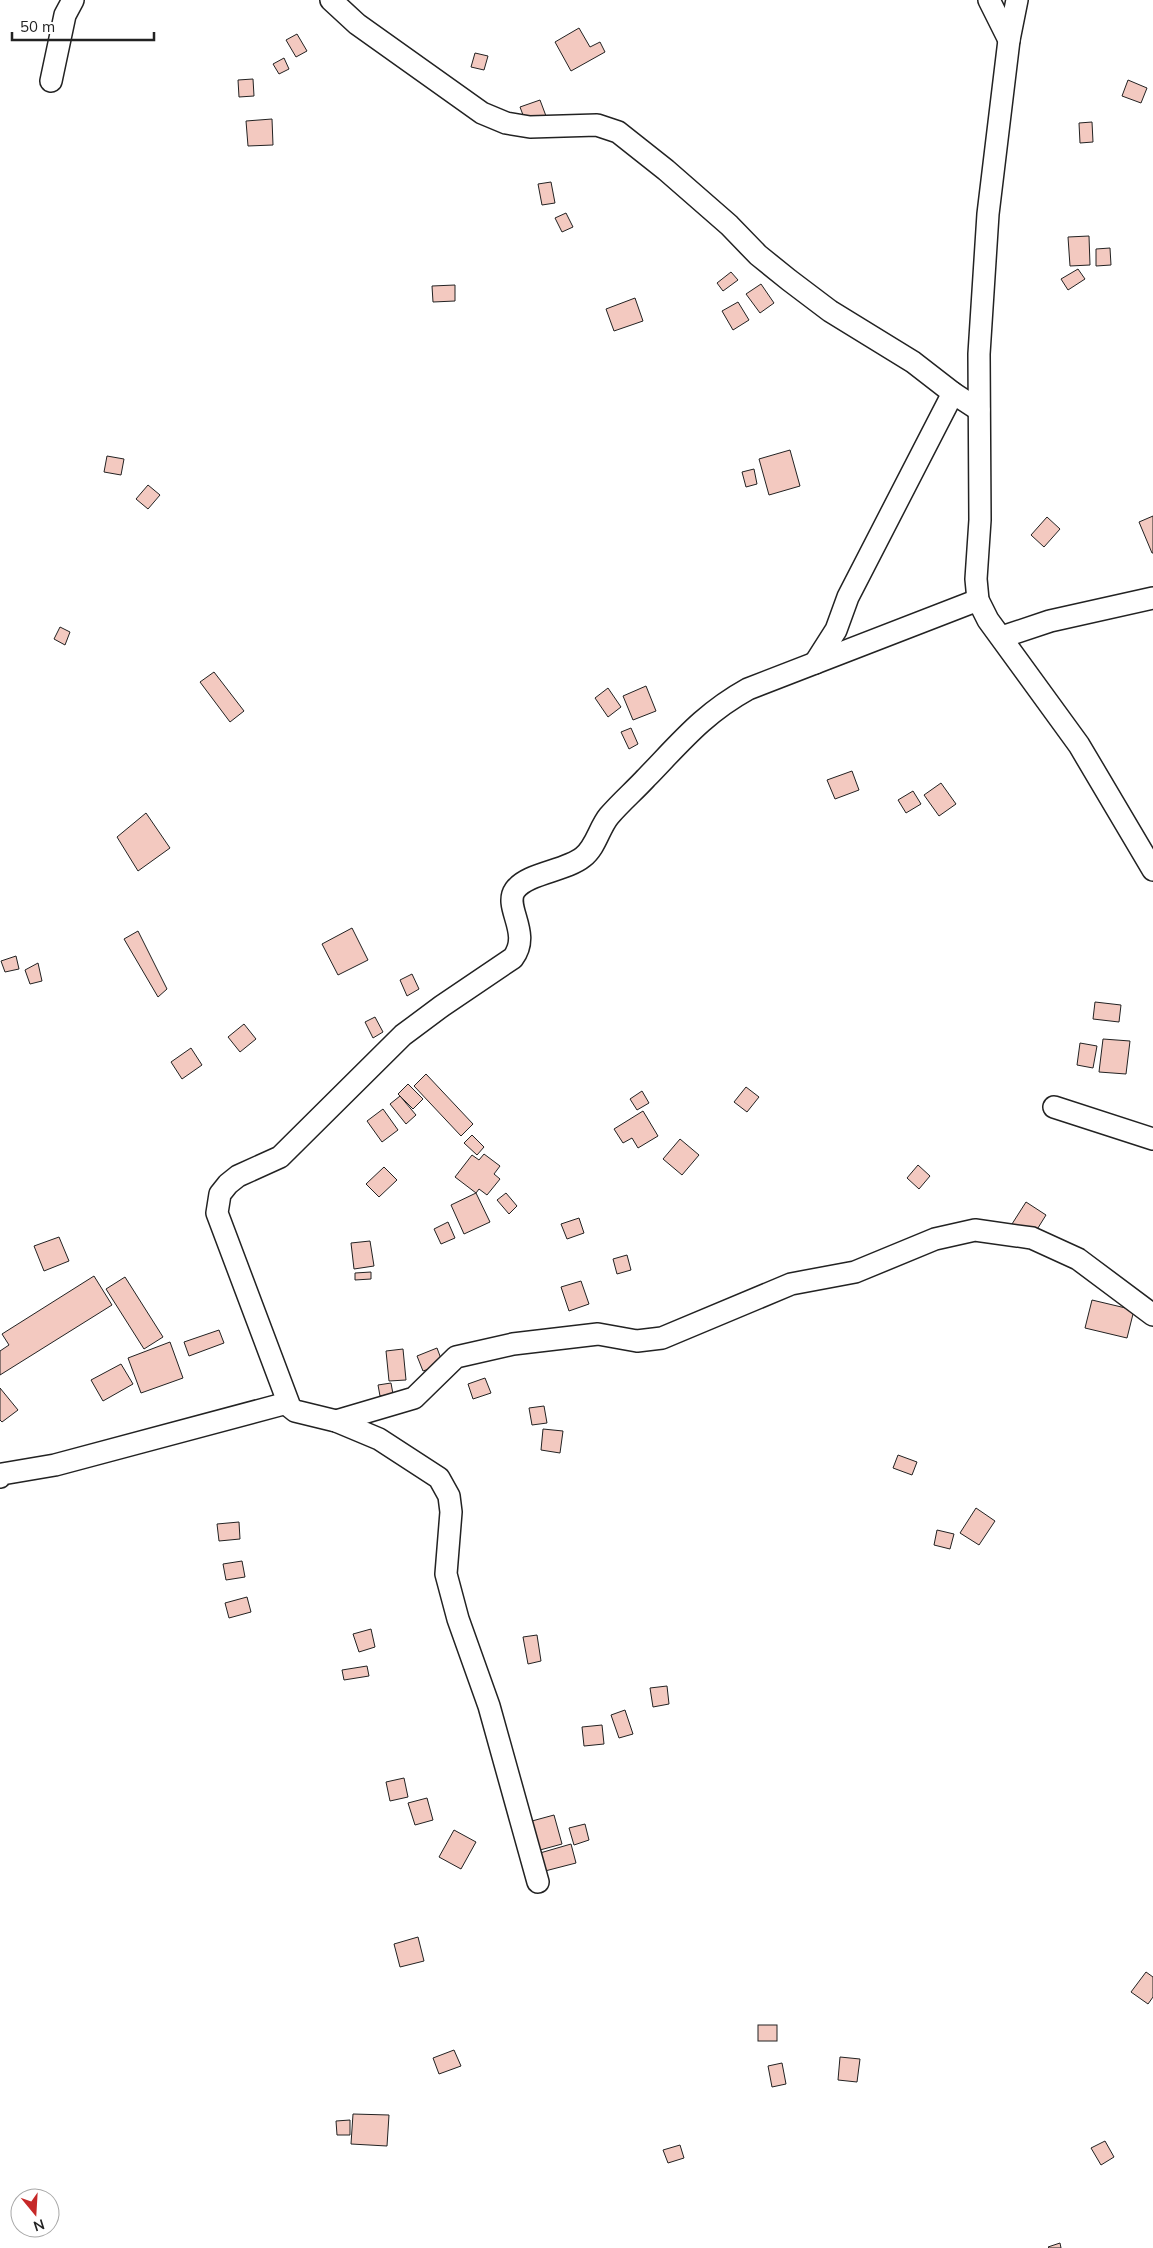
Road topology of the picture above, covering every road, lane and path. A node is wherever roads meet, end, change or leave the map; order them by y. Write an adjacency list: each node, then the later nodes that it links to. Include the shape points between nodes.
1 (73, 0): 6 (street, via 65,15)
2 (331, 0): 7 (street, via 357,24 482,113 506,123 530,127 598,125 618,132 666,170 789,280 830,311 913,362)
3 (989, 0): 5 (street)
4 (1017, 0): 5 (street)
5 (1009, 40): 8 (street, via 988,214 979,354)
6 (51, 81)
7 (953, 393): 8 (street); 12 (street, via 848,597 836,630)
8 (979, 410): 10 (street)
9 (1153, 598): 11 (street, via 1050,621)
10 (978, 600): 11 (street); 12 (street)
11 (1002, 638): 13 (street, via 1078,745)
12 (815, 663): 17 (street, via 748,689 723,703 680,740 602,824 583,857 515,890 512,900 521,938 519,950 513,958 403,1035 280,1157 238,1176 220,1194 217,1214)
13 (1153, 870)
14 (1054, 1107): 15 (street)
15 (1153, 1139)
16 (1153, 1315): 18 (street, via 1078,1258 1032,1238 975,1230 935,1239 855,1272 791,1284 662,1338 637,1341 598,1334 513,1344 456,1357 414,1398)
17 (287, 1403): 18 (street, via 294,1411); 19 (street)
18 (336, 1421): 20 (street, via 379,1439 439,1478 445,1487 451,1512 446,1574 458,1620 489,1706)
19 (0, 1477)
20 (538, 1882)

